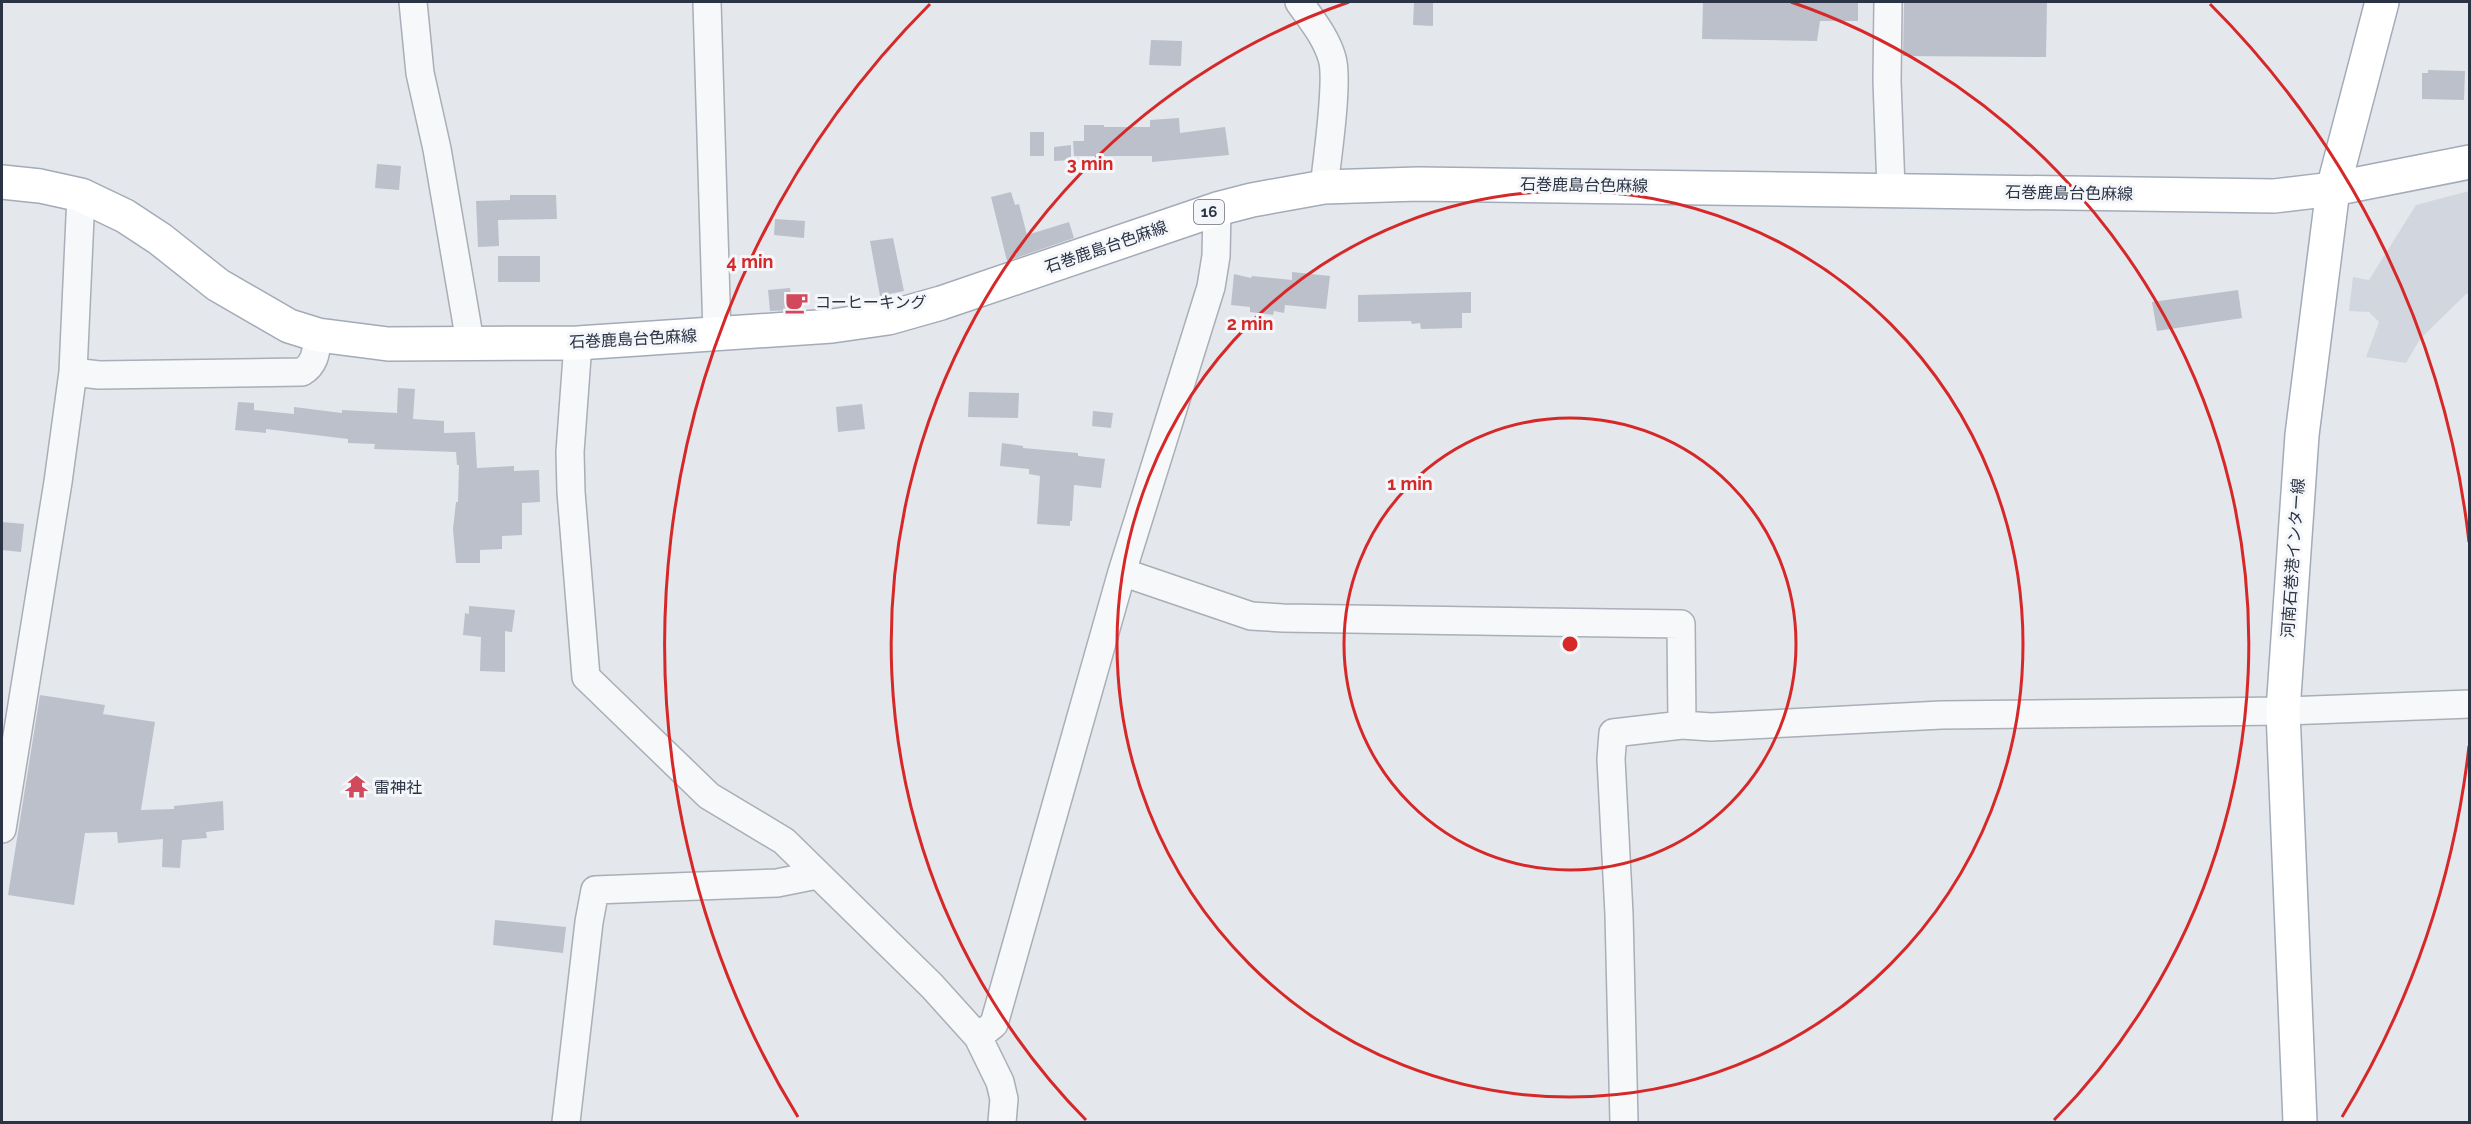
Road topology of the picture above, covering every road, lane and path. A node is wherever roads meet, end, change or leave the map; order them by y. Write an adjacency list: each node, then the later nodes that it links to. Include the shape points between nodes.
1 (413, 2): 15 (street, via 420,73)
2 (707, 2): 13 (street)
3 (1299, 2): 8 (street, via 1326,42 1333,60)
4 (1888, 2): 9 (street)
5 (2382, 2): 10 (main road, 河南石巻港インター線)
6 (2469, 162): 10 (main road, 石巻鹿島台色麻線 / 16)
7 (2, 182): 11 (main road, 石巻鹿島台色麻線 / 16)
8 (1324, 187): 9 (main road, 石巻鹿島台色麻線 / 16, via 1418,184); 12 (main road, 石巻鹿島台色麻線 / 16)
9 (1891, 189): 10 (main road, 石巻鹿島台色麻線 / 16, via 2218,196 2274,196)
10 (2333, 189): 20 (main road, 河南石巻港インター線, via 2302,435)
11 (81, 195): 14 (main road, 石巻鹿島台色麻線 / 16, via 125,216 260,311 289,327); 17 (street)
12 (1217, 209): 13 (main road, 石巻鹿島台色麻線 / 16, via 888,318); 18 (street, via 1211,287)
13 (717, 334): 16 (main road, 石巻鹿島台色麻線 / 16)
14 (318, 335): 15 (main road, 石巻鹿島台色麻線 / 16, via 388,344); 17 (street, via 310,368 302,372)
15 (470, 342): 16 (main road, 石巻鹿島台色麻線 / 16)
16 (578, 343): 23 (street, via 570,452 586,677 709,796 783,841)
17 (73, 372): 22 (street)
18 (1122, 572): 21 (street, via 1251,616 1681,624); 24 (street, via 994,1024)
19 (2469, 704): 20 (street)
20 (2283, 711): 21 (street, via 1941,715 1711,727); 28 (main road, 河南石巻港インター線)
21 (1682, 724): 27 (street, via 1613,733)
22 (2, 829)
23 (817, 875): 24 (street, via 933,986); 25 (street, via 777,883 595,890)
24 (978, 1037): 26 (street, via 1000,1082 1004,1099)
25 (566, 1122)
26 (1002, 1122)
27 (1624, 1122)
28 (2300, 1122)

